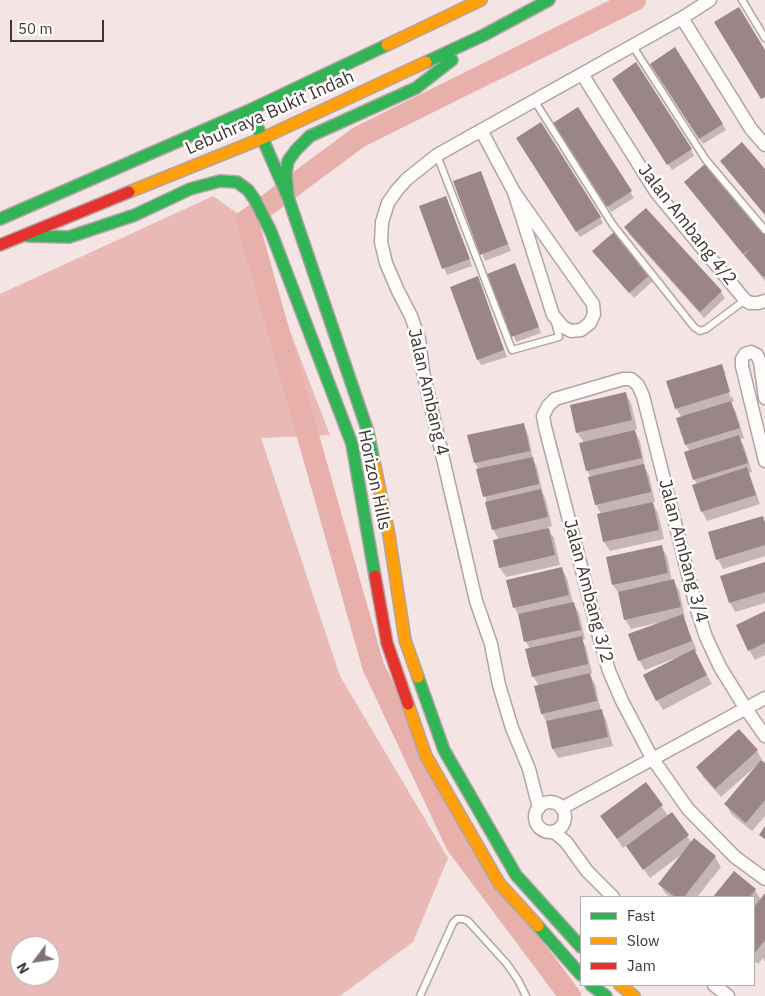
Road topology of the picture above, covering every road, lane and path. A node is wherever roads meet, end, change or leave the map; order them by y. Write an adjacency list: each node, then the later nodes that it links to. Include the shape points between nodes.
1 (481, 0): 11 (main road, Lebuhraya Bukit Indah)
2 (549, 0): 6 (main road, Lebuhraya Bukit Indah)
3 (710, 0): 5 (street, Jalan Ambang 4)
4 (742, 0): 7 (lane)
5 (682, 18): 8 (street, Jalan Ambang 4); 14 (street)
6 (484, 35): 13 (main road, Lebuhraya Bukit Indah); 17 (main road, via 416,88 310,136 288,161)
7 (765, 38)
8 (632, 46): 9 (street, Jalan Ambang 4); 19 (lane, via 706,160)
9 (582, 74): 10 (street, Jalan Ambang 4); 22 (street, Jalan Ambang 4/2, via 656,192)
10 (534, 100): 12 (street, Jalan Ambang 4); 22 (lane, via 614,226 694,327 700,331 706,329)
11 (250, 110): 13 (main road, Horizon Hills); 18 (main road, Lebuhraya Bukit Indah)
12 (481, 130): 15 (street, Jalan Ambang 4); 16 (street)
13 (263, 138): 17 (main road, Horizon Hills); 20 (main road, Lebuhraya Bukit Indah)
14 (765, 145)
15 (436, 155): 24 (lane, via 512,350 559,337); 32 (street, Jalan Ambang 4, via 407,178 388,203 382,222 381,242 392,277 419,339 423,372 476,601 491,644 512,728 529,769)
16 (514, 192): 24 (street); 24 (street, via 592,304 594,314 590,323 581,330 572,331 563,328)
17 (288, 197): 37 (main road, Horizon Hills, via 368,432 389,535 405,640 444,750 516,875)
18 (0, 219)
19 (765, 230)
20 (24, 236): 21 (main road, Lebuhraya Bukit Indah); 38 (main road, Horizon Hills, via 69,238 135,214 190,189 220,181 236,182 248,190 271,232 352,444 386,643 426,756 499,883)
21 (0, 245)
22 (745, 300): 23 (street, via 750,303)
23 (765, 300)
24 (553, 315)
25 (638, 385): 29 (street, Jalan Ambang 3/4, via 697,610 720,667); 31 (street, Jalan Ambang 3/2, via 630,379 623,379 555,399 543,416 600,640 622,702)
26 (765, 398): 27 (street, via 757,355 745,354 742,366)
27 (765, 461)
28 (765, 698): 29 (street)
29 (746, 709): 30 (street, Jalan Ambang 3/4); 31 (street)
30 (765, 736)
31 (652, 758): 33 (street); 35 (street, Jalan Ambang 3/2, via 688,809 736,857)
32 (539, 808): 33 (street, via 550,802); 34 (street, via 535,816 538,825 545,831)
33 (562, 808): 34 (street, via 565,822)
34 (554, 832): 36 (street)
35 (765, 879)
36 (613, 896)
37 (580, 947)
38 (580, 974)
39 (592, 986): 44 (main road)
40 (621, 986): 45 (main road)
41 (715, 986): 46 (street)
42 (420, 996): 43 (lane, via 454,923 463,918 507,964)
43 (526, 996)
44 (606, 996)
45 (634, 996)
46 (728, 996)

